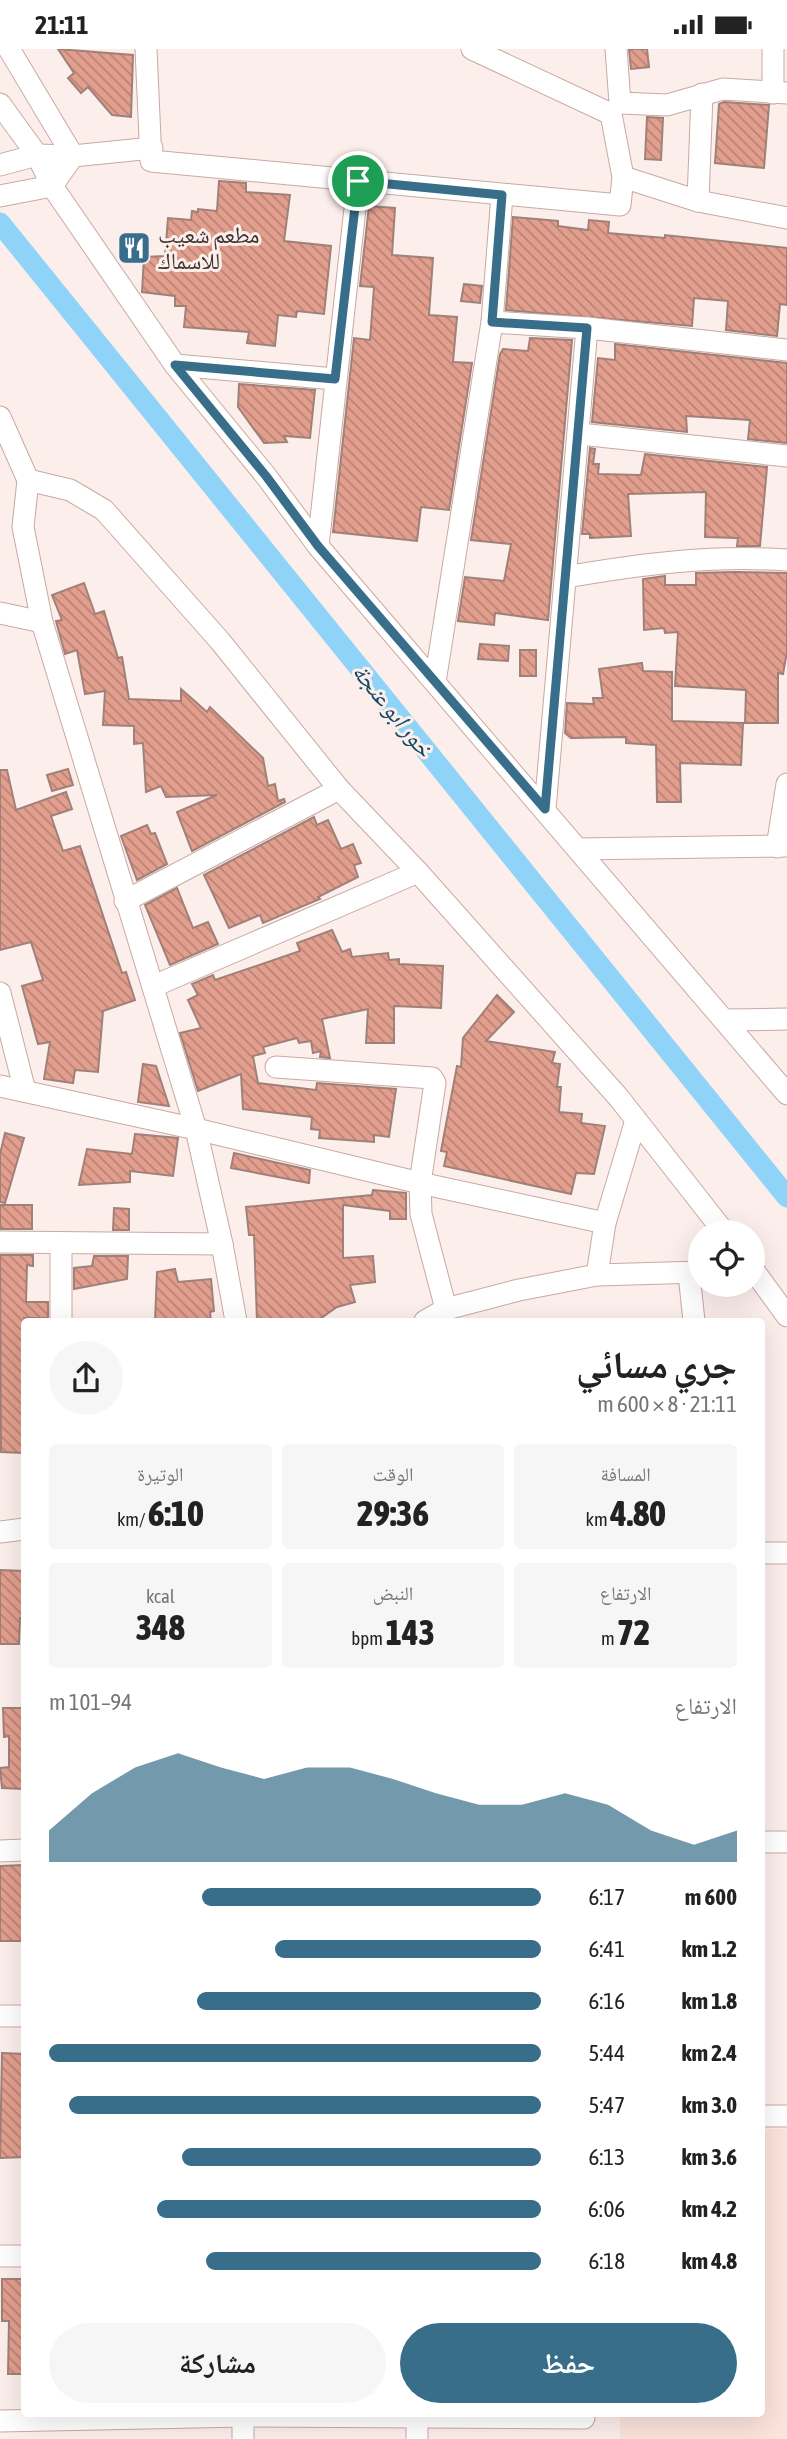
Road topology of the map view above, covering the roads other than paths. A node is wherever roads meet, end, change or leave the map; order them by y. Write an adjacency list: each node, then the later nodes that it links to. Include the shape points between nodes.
1 (9, 49): 12 (street)
2 (146, 49): 10 (street)
3 (472, 49): 9 (street)
4 (616, 49): 9 (street)
5 (773, 49): 6 (street)
6 (780, 93): 7 (street, via 723,89)
7 (702, 95): 9 (street, via 667,105); 19 (street)
8 (0, 104): 11 (street)
9 (615, 109): 14 (street)
10 (152, 148): 12 (street); 15 (street, via 152,161)
11 (37, 155): 12 (street); 13 (street); 16 (street)
12 (73, 156): 16 (street)
13 (0, 165)
14 (623, 177): 18 (street, via 620,205); 19 (street)
15 (358, 181): 18 (street); 25 (street)
16 (52, 186): 17 (street); 24 (street)
17 (0, 195)
18 (502, 195): 21 (street)
19 (698, 201): 20 (street)
20 (787, 218)
21 (492, 322): 22 (street); 35 (street)
22 (587, 328): 23 (street); 27 (street)
23 (787, 350)
24 (175, 365): 25 (street); 30 (street)
25 (335, 379): 30 (street)
26 (0, 417): 29 (street)
27 (580, 434): 28 (street); 32 (street)
28 (787, 456)
29 (28, 480): 34 (street, via 23,527); 37 (street, via 70,490 104,510 220,641)
30 (318, 546): 35 (street)
31 (787, 560): 32 (street, via 677,559)
32 (566, 577): 38 (street)
33 (0, 613): 34 (street)
34 (42, 622): 42 (street)
35 (435, 682): 38 (street)
36 (787, 784): 39 (street)
37 (339, 789): 41 (street); 42 (street)
38 (545, 809): 40 (street)
39 (782, 847): 40 (street)
40 (579, 849): 45 (street)
41 (418, 872): 43 (street); 51 (street)
42 (125, 901): 43 (street)
43 (154, 986): 52 (street)
44 (0, 993): 49 (street)
45 (727, 1020): 46 (street); 50 (street)
46 (787, 1020)
47 (276, 1066): 53 (street, via 432,1078 435,1083)
48 (0, 1086): 49 (street)
49 (25, 1091): 52 (street)
50 (787, 1094)
51 (636, 1120): 54 (street); 55 (street)
52 (196, 1129): 53 (street); 58 (street)
53 (420, 1184): 55 (street); 63 (street, via 421,1214)
54 (715, 1220)
55 (605, 1223): 60 (street)
56 (0, 1242): 57 (street)
57 (61, 1243): 58 (street); 65 (street)
58 (222, 1244): 66 (street)
59 (688, 1273): 60 (street)
60 (597, 1275): 63 (street)
61 (765, 1286): 64 (street)
62 (694, 1297): 68 (street)
63 (446, 1309): 67 (street)
64 (787, 1316)
65 (61, 1318)
66 (235, 1318)
67 (430, 1318)
68 (694, 1318)
69 (21, 1528): 70 (street)
70 (0, 1532)
71 (765, 1553): 72 (street)
72 (787, 1553)
73 (765, 1842): 74 (street)
74 (787, 1842)
75 (0, 1850): 76 (street)
76 (21, 1850)
77 (0, 2016): 78 (street)
78 (21, 2016)
79 (765, 2116): 80 (street)
80 (787, 2116)
81 (0, 2256): 82 (street)
82 (21, 2256)
83 (206, 2417): 88 (street)
84 (243, 2417): 90 (street)
85 (270, 2417): 89 (street)
86 (0, 2421): 88 (street)
87 (584, 2423): 89 (street)
88 (77, 2424)
89 (417, 2428)
90 (243, 2439)

